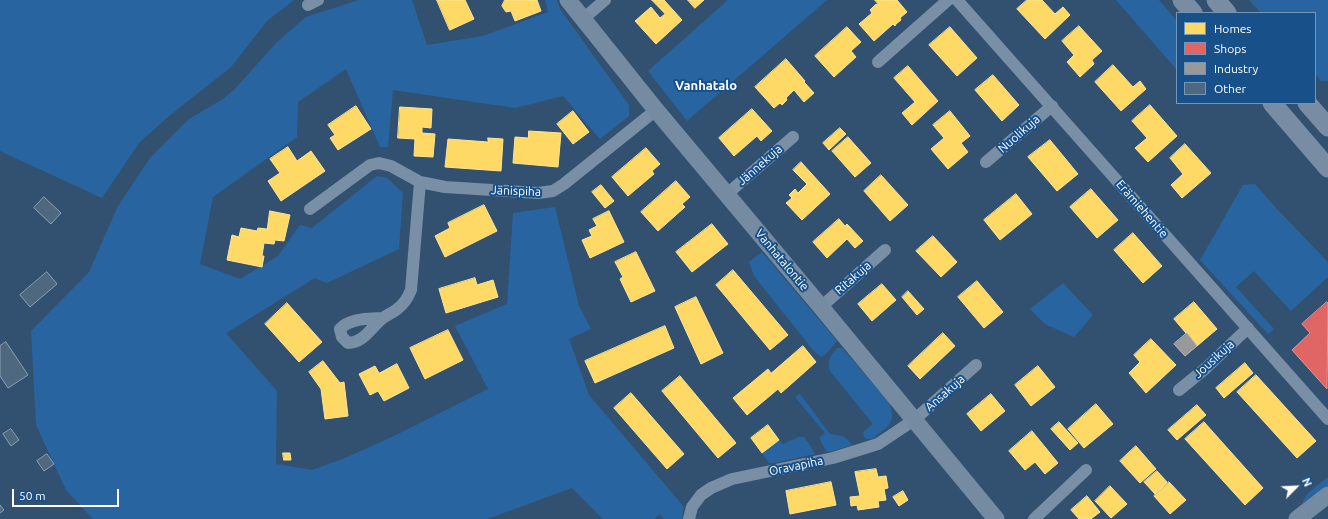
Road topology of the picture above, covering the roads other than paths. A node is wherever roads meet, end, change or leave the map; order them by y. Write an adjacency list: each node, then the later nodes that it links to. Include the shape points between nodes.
1 (568, 0): 9 (street, Vanhatalontie)
2 (605, 0): 9 (street)
3 (948, 0): 10 (street)
4 (957, 0): 13 (street, Erämiehentie)
5 (1182, 0): 7 (main road)
6 (1216, 0): 8 (main road)
7 (1192, 12)
8 (1226, 12)
9 (583, 19): 14 (street, Vanhatalontie)
10 (878, 62)
11 (1273, 104): 18 (main road)
12 (1308, 104): 15 (main road)
13 (1052, 106): 17 (street, Nuolikuja); 25 (street, Erämiehentie)
14 (656, 110): 19 (street, Jänispiha, via 553,191 538,193 445,187); 20 (street, Vanhatalontie)
15 (1328, 127)
16 (794, 137): 20 (street, Jännekuja)
17 (986, 162)
18 (1328, 168)
19 (420, 182): 21 (street, Jänispiha, via 391,166 379,163 370,165); 24 (street, via 411,290 407,300)
20 (727, 194): 23 (street, Vanhatalontie)
21 (310, 209)
22 (885, 250): 23 (street, Ritakuja)
23 (821, 307): 29 (street, Vanhatalontie)
24 (382, 318)
25 (1248, 328): 27 (street, Jousikuja); 28 (street, Erämiehentie)
26 (976, 365): 29 (street, Ansakuja)
27 (1179, 390)
28 (1328, 419)
29 (914, 420): 33 (street, Oravapiha, via 878,444 833,458 732,479 711,488 692,507); 34 (street, Vanhatalontie)
30 (1086, 470): 35 (street)
31 (1328, 495): 32 (street)
32 (1305, 517)
33 (689, 519)
34 (996, 519)
35 (1034, 519)

